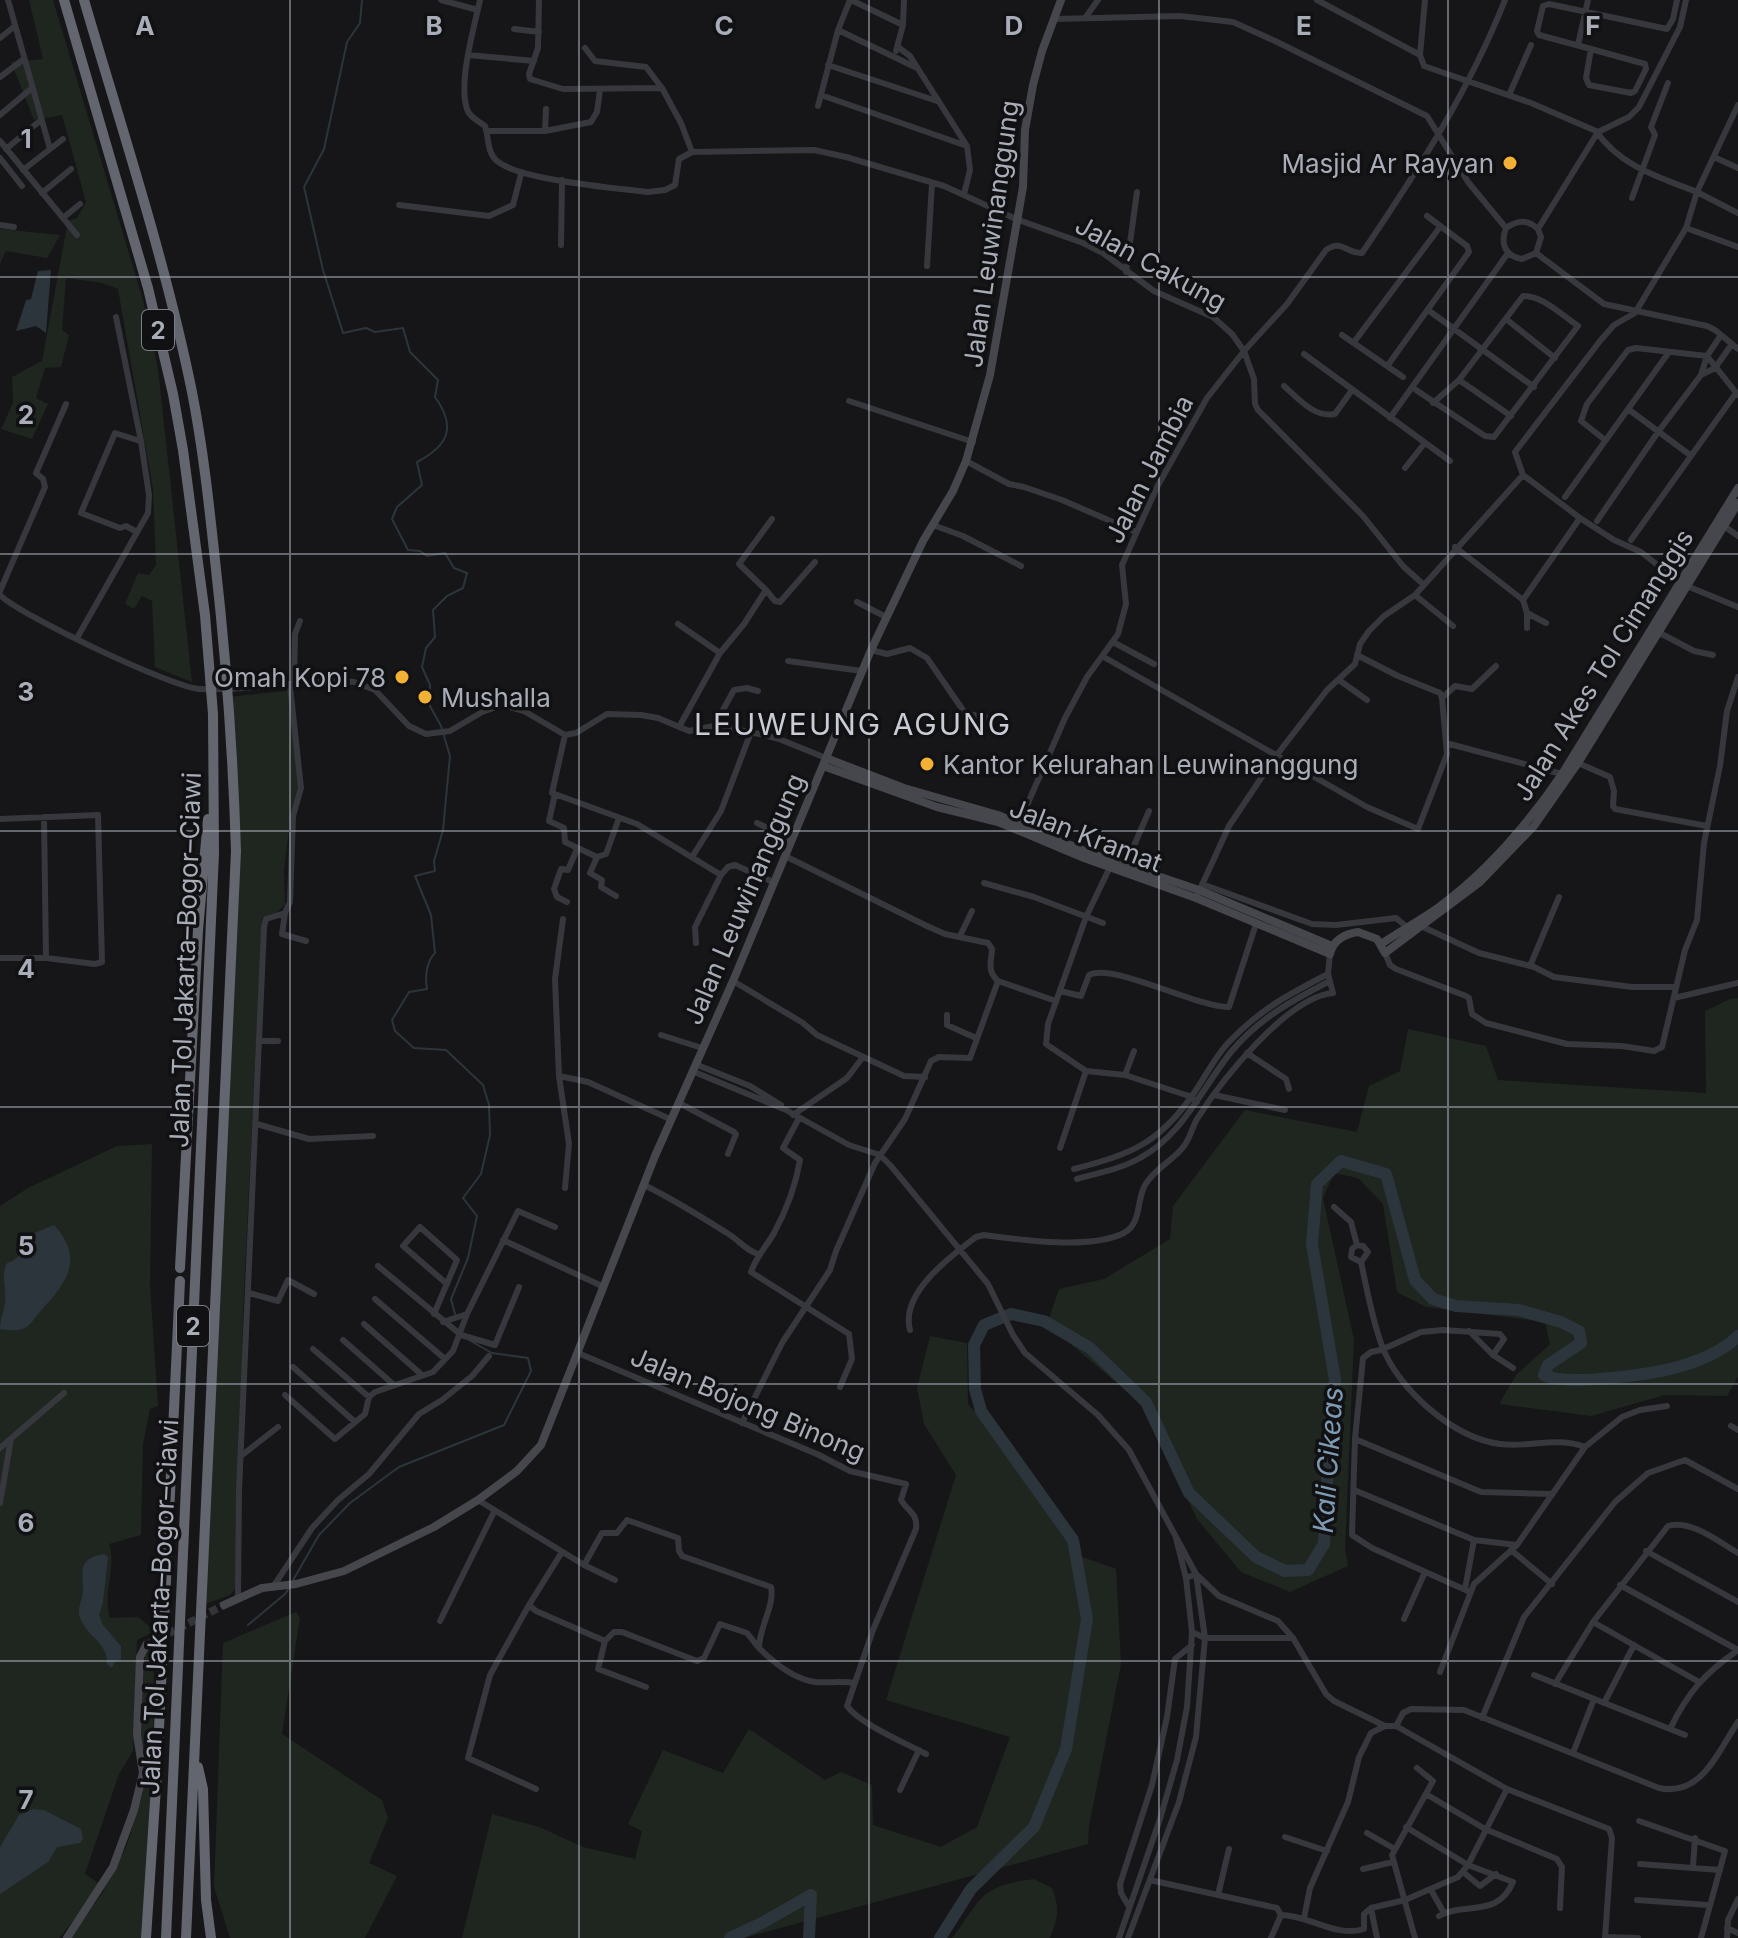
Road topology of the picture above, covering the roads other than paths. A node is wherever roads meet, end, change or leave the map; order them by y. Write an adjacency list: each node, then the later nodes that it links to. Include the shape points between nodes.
1 (8, 0): 22 (street)
2 (64, 0): 191 (highway, Jalan Tol Jakarta–Bogor–Ciawi / 2, via 148,288 173,394 200,564)
3 (84, 0): 379 (highway, Jalan Tol Jakarta–Bogor–Ciawi / 2, via 169,293 192,393 227,667 236,851)
4 (441, 0): 17 (street)
5 (480, 0): 17 (street)
6 (539, 0): 25 (street)
7 (850, 0): 21 (street); 24 (street)
8 (904, 0): 21 (street)
9 (1061, 0): 20 (main road, Jalan Leuwinanggung)
10 (1098, 0): 19 (street)
11 (1317, 0): 33 (street)
12 (1425, 0): 33 (street)
13 (1505, 0): 40 (street)
14 (1588, 0): 18 (street)
15 (1677, 0): 18 (street, via 1667,29)
16 (1686, 0): 55 (street, via 1680,27 1639,107)
17 (478, 10): 32 (street)
18 (1585, 11): 28 (street); 28 (street, via 1543,6 1537,31)
19 (1085, 18): 20 (street); 56 (street, via 1171,15 1233,22 1427,116)
20 (1055, 19): 83 (main road, Jalan Leuwinanggung, via 1028,109)
21 (903, 25): 29 (street)
22 (15, 26): 26 (street); 35 (street)
23 (514, 29): 25 (street)
24 (838, 30): 34 (street); 37 (street)
25 (539, 32): 36 (street)
26 (0, 38)
27 (1531, 45): 46 (street)
28 (1578, 45): 31 (street)
29 (898, 47): 34 (street); 38 (street)
30 (585, 48): 43 (street, via 595,61 646,67)
31 (1591, 49): 31 (street, via 1589,85 1635,91 1645,64)
32 (468, 55): 36 (street); 53 (street, via 466,106)
33 (1420, 55): 40 (street, via 1424,66)
34 (894, 58): 38 (street)
35 (24, 59): 39 (street); 42 (street)
36 (534, 61): 44 (street, via 531,79 561,89)
37 (828, 65): 45 (street); 47 (street)
38 (917, 68): 47 (street)
39 (0, 77)
40 (1468, 81): 46 (street); 56 (street)
41 (1668, 83): 68 (street)
42 (32, 88): 51 (street); 52 (street)
43 (662, 88): 44 (street); 62 (street)
44 (600, 90): 54 (street, via 591,122)
45 (821, 95): 49 (street); 59 (street)
46 (1509, 95): 55 (street)
47 (937, 101): 59 (street)
48 (1738, 105): 63 (street)
49 (818, 106)
50 (546, 109): 54 (street)
51 (0, 115)
52 (41, 120): 60 (street); 61 (street)
53 (487, 131): 54 (street); 69 (street, via 497,161)
54 (545, 131)
55 (1598, 132): 68 (street); 89 (street)
56 (1440, 134): 87 (street, via 1468,182); 109 (street, Jalan Jambia, via 1362,253 1339,245 1326,250)
57 (63, 139): 61 (street)
58 (0, 141): 60 (street)
59 (967, 146): 76 (street, via 970,170)
60 (6, 149): 67 (street)
61 (50, 149): 67 (street)
62 (692, 152): 70 (street, via 679,159 677,181 665,190); 71 (street, Jalan Cakung, via 814,150)
63 (1714, 157): 65 (street); 74 (street)
64 (0, 158): 72 (street)
65 (1738, 168)
66 (71, 169): 75 (street)
67 (23, 170): 75 (street)
68 (1640, 170): 74 (street); 77 (street)
69 (521, 174): 70 (street); 79 (street, via 513,205 492,216)
70 (562, 180): 91 (street)
71 (932, 184): 76 (street, Jalan Cakung); 95 (street)
72 (22, 186)
73 (1137, 192): 96 (street)
74 (1697, 192): 80 (street); 88 (street)
75 (42, 193): 82 (street)
76 (964, 194): 83 (street, Jalan Cakung)
77 (1632, 198)
78 (80, 204): 82 (street)
79 (399, 205)
80 (1738, 213)
81 (1427, 216): 86 (street)
82 (63, 218): 90 (street)
83 (1016, 219): 96 (street, Jalan Cakung, via 1083,243); 133 (main road, Jalan Leuwinanggung, via 989,384)
84 (0, 225): 85 (street)
85 (14, 227)
86 (1440, 227): 98 (street, via 1469,252); 106 (street)
87 (1506, 228): 89 (street, via 1524,221); 93 (street)
88 (1686, 228): 92 (street); 99 (street)
89 (1538, 229): 94 (street, via 1541,246)
90 (77, 235)
91 (561, 245)
92 (1738, 247)
93 (1508, 253): 94 (street, via 1522,259); 103 (street)
94 (1536, 253): 97 (street)
95 (927, 266)
96 (1126, 272): 109 (street, Jalan Cakung, via 1154,291 1213,317)
97 (1613, 307): 99 (street); 102 (street)
98 (1428, 310): 103 (street); 114 (street)
99 (1635, 313): 102 (street); 105 (street, via 1707,326)
100 (116, 317): 132 (street)
101 (1506, 319): 108 (street); 113 (street); 113 (street, via 1529,295 1578,326)
102 (1614, 325): 139 (street, via 1515,452)
103 (1456, 330): 108 (street); 129 (street)
104 (1342, 335): 106 (street)
105 (1721, 335): 107 (street); 112 (street)
106 (1354, 342): 114 (street)
107 (1735, 347): 115 (street)
108 (1483, 349): 118 (street); 120 (street)
109 (1244, 351): 149 (street, Jalan Jambia, via 1195,418); 156 (street, Jalan Cakung, via 1258,410)
110 (1669, 352): 112 (street); 127 (street); 131 (street, via 1628,350 1601,383 1581,421)
111 (1304, 354): 121 (street)
112 (1707, 356): 115 (street); 116 (street)
113 (1555, 358): 120 (street)
114 (1388, 365): 117 (street)
115 (1715, 368): 116 (street); 123 (street)
116 (1701, 375): 130 (street)
117 (1403, 377)
118 (1459, 380): 125 (street); 128 (street)
119 (1284, 386): 121 (street, via 1316,413 1327,415 1335,414)
120 (1534, 387): 128 (street)
121 (1352, 390): 129 (street)
122 (1416, 390): 125 (street)
123 (1737, 394): 135 (street)
124 (849, 401): 133 (street)
125 (1433, 403): 128 (street, via 1491,438)
126 (66, 404): 158 (street, via 36,473 45,487)
127 (1628, 409): 130 (street); 131 (street)
128 (1511, 416)
129 (1390, 418): 134 (street)
130 (1658, 432): 135 (street); 145 (street)
131 (1605, 440): 141 (street)
132 (141, 441): 148 (street, via 149,504); 148 (street, via 115,433 81,513)
133 (973, 442): 136 (main road, Jalan Leuwinanggung)
134 (1424, 444): 137 (street); 138 (street)
135 (1690, 455): 151 (street)
136 (966, 461): 146 (main road, Jalan Leuwinanggung); 149 (street, via 1009,484)
137 (1450, 461)
138 (1405, 468)
139 (1523, 475): 143 (street); 152 (street)
140 (1738, 488): 155 (main road, Jalan Akes Tol Cimanggis)
141 (1565, 497)
142 (1738, 503): 147 (main road, Jalan Akes Tol Cimanggis)
143 (1580, 518): 155 (street, via 1641,552); 160 (street)
144 (772, 519): 157 (street, via 739,564)
145 (1597, 521)
146 (933, 525): 154 (street); 164 (main road, Jalan Leuwinanggung)
147 (1724, 526): 150 (street); 155 (main road, Jalan Akes Tol Cimanggis)
148 (137, 532): 171 (street)
149 (1136, 532): 172 (street, Jalan Jambia, via 1121,568 1126,604)
150 (1738, 536)
151 (1631, 540)
152 (1455, 547): 156 (street); 160 (street)
153 (815, 562): 157 (street, via 780,602)
154 (1021, 566)
155 (1683, 584): 162 (street); 170 (main road, Jalan Akes Tol Cimanggis); 198 (main road, Jalan Akes Tol Cimanggis)
156 (1424, 585): 159 (street)
157 (766, 590): 174 (street)
158 (0, 593): 171 (street, via 9,605)
159 (1415, 595): 168 (street); 175 (street, via 1377,624)
160 (1523, 600): 163 (street)
161 (857, 602): 164 (street)
162 (1738, 607)
163 (1527, 613): 166 (street); 169 (street)
164 (886, 617): 173 (main road, Jalan Leuwinanggung)
165 (300, 621): 184 (street)
166 (1546, 623)
167 (678, 624): 174 (street)
168 (1453, 626)
169 (1527, 628)
170 (1658, 632): 176 (street); 197 (main road, Jalan Akes Tol Cimanggis)
171 (77, 638): 184 (street, via 197,689)
172 (1113, 642): 177 (street, Jalan Jambia); 179 (street)
173 (871, 650): 181 (main road, Jalan Leuwinanggung); 188 (street, via 887,654 910,648 927,658 965,713)
174 (720, 653): 190 (street)
175 (1357, 655): 183 (street); 186 (street)
176 (1713, 655)
177 (1102, 656): 195 (street); 207 (street, Jalan Jambia, via 1065,718)
178 (788, 661): 181 (street)
179 (1154, 664)
180 (1496, 666): 186 (street, via 1472,689 1455,686)
181 (862, 671): 196 (main road, Jalan Leuwinanggung)
182 (1738, 677): 206 (street)
183 (1339, 680): 187 (street); 195 (street)
184 (292, 686): 193 (street, via 343,681 366,686 409,726 426,734 445,732 502,705 524,711); 223 (street, via 301,788 293,816 291,896)
185 (758, 691): 189 (street, via 734,690)
186 (1442, 698): 194 (street)
187 (1367, 700)
188 (998, 716)
189 (714, 726): 190 (street, via 693,731); 192 (street)
190 (679, 727): 193 (street, via 649,716 617,713)
191 (213, 731): 286 (highway); 423 (highway, Jalan Tol Jakarta–Bogor–Ciawi / 2, via 214,869)
192 (751, 732): 196 (street, via 816,754); 212 (street, via 721,811)
193 (565, 735): 199 (street)
194 (1446, 743): 195 (street, via 1447,754 1416,830); 198 (street)
195 (1276, 756): 218 (street, via 1229,826)
196 (824, 762): 207 (main road, Jalan Kramat, via 937,807); 208 (main road, Jalan Leuwinanggung)
197 (1578, 763): 200 (main road, Jalan Akes Tol Cimanggis); 206 (street, via 1610,777 1615,809)
198 (1562, 774): 200 (main road, Jalan Akes Tol Cimanggis)
199 (555, 794): 203 (street); 209 (street, via 548,820 564,828 564,841)
200 (1553, 794): 228 (main road, Jalan Akes Tol Cimanggis, via 1497,857); 229 (main road, Jalan Akes Tol Cimanggis, via 1503,861)
201 (1149, 811): 213 (street)
202 (44, 817): 204 (street); 237 (street); 237 (street, via 98,815 102,962)
203 (619, 818): 211 (street, via 606,854); 212 (street)
204 (0, 819)
205 (757, 823): 208 (street)
206 (1707, 826): 243 (street, via 1699,911)
207 (1018, 827): 213 (main road, Jalan Kramat); 214 (main road, Jalan Kramat)
208 (792, 840): 210 (main road, Jalan Leuwinanggung)
209 (577, 849): 211 (street); 221 (street, via 568,870 561,869 556,878 556,896)
210 (785, 856): 216 (main road, Jalan Leuwinanggung); 230 (street, via 929,927)
211 (597, 857): 219 (street, via 590,873)
212 (692, 857): 215 (street)
213 (1126, 864): 218 (main road, Jalan Kramat)
214 (1110, 867): 218 (main road, Jalan Kramat); 224 (street)
215 (721, 875): 216 (street, via 735,865); 232 (street, via 697,923)
216 (773, 882): 240 (main road, Jalan Leuwinanggung)
217 (984, 883): 224 (street)
218 (1199, 891): 227 (main road, Jalan Kramat); 228 (street, via 1312,924 1396,918); 234 (main road, Jalan Kramat)
219 (616, 896)
220 (1559, 897): 238 (street)
221 (567, 902)
222 (972, 911): 230 (street)
223 (285, 913): 231 (street, via 282,934); 250 (street, via 264,922)
224 (1086, 917): 226 (street); 244 (street)
225 (563, 919): 259 (street, via 555,979)
226 (1103, 923)
227 (1256, 924): 234 (main road, Jalan Kramat); 244 (street, via 1229,1007 1095,972 1081,996)
228 (1407, 927): 233 (main road, Jalan Akes Tol Cimanggis)
229 (1423, 927): 235 (main road, Jalan Akes Tol Cimanggis); 238 (street, via 1479,953)
230 (960, 936): 241 (street, via 991,945 989,972)
231 (306, 941)
232 (696, 943)
233 (1381, 944): 234 (main road, via 1358,932 1345,935); 235 (main road)
234 (1331, 950): 239 (street)
235 (1385, 953): 245 (street, via 1396,969 1466,996 1475,1017 1486,1023 1567,1044 1659,1049)
236 (0, 958): 237 (street)
237 (46, 958)
238 (1530, 966): 243 (street, via 1554,977)
239 (1329, 978): 254 (street, via 1333,993 1320,994 1298,1008); 262 (street, via 1259,1025 1231,1052); 264 (street, via 1279,998 1246,1026 1226,1045)
240 (733, 981): 252 (main road, Jalan Leuwinanggung); 255 (street, via 817,1035)
241 (998, 981): 246 (street); 249 (street)
242 (1738, 983): 245 (street)
243 (1675, 987): 245 (street)
244 (1060, 991): 246 (street)
245 (1674, 998)
246 (1056, 1001): 257 (street, via 1046,1044)
247 (947, 1015): 249 (street, via 947,1025)
248 (661, 1035): 252 (street)
249 (976, 1038): 260 (street, via 970,1058 934,1058)
250 (260, 1041): 251 (street); 269 (street)
251 (278, 1041)
252 (702, 1048): 256 (main road, Jalan Leuwinanggung)
253 (1134, 1051): 258 (street)
254 (1247, 1053): 261 (street, via 1286,1079); 263 (street)
255 (863, 1057): 260 (street, via 904,1076); 267 (street, via 847,1078)
256 (694, 1067): 265 (main road, Jalan Leuwinanggung); 267 (street)
257 (1086, 1071): 258 (street); 271 (street)
258 (1125, 1075): 264 (street)
259 (559, 1076): 268 (street, via 588,1082); 277 (street, via 569,1144)
260 (925, 1077): 273 (street)
261 (1289, 1089)
262 (1203, 1094): 263 (street); 264 (street)
263 (1215, 1095): 266 (street); 282 (street, via 1184,1148 1151,1175 1137,1218 1127,1231 1101,1239 1043,1243 980,1235)
264 (1194, 1099): 274 (street, via 1137,1150); 275 (street, via 1175,1130 1140,1158)
265 (679, 1103): 268 (main road, Jalan Leuwinanggung); 272 (street, via 736,1134)
266 (1285, 1110)
267 (793, 1114): 273 (street, via 849,1145); 283 (street, via 783,1148 800,1160 796,1178 773,1236)
268 (672, 1120): 276 (main road, Jalan Leuwinanggung)
269 (257, 1124): 270 (street, via 306,1139); 291 (street)
270 (373, 1136)
271 (1060, 1148)
272 (728, 1154)
273 (880, 1155): 282 (street); 294 (street, via 830,1270)
274 (1074, 1169)
275 (1077, 1179)
276 (644, 1185): 283 (street); 290 (main road, Jalan Leuwinanggung)
277 (565, 1188)
278 (1334, 1207): 281 (street, via 1351,1222)
279 (555, 1227): 280 (street, via 518,1211)
280 (503, 1240): 290 (street); 296 (street)
281 (1357, 1245): 284 (street, via 1351,1257); 284 (street, via 1368,1252)
282 (961, 1250): 299 (street, via 919,1290 908,1318); 332 (street, via 988,1284 1013,1335 1129,1450)
283 (758, 1254): 294 (street, via 751,1274)
284 (1361, 1262): 304 (street)
285 (378, 1266): 295 (street)
286 (180, 1268)
287 (180, 1281): 422 (highway)
288 (447, 1284): 288 (street, via 457,1260 420,1227 403,1246); 295 (street)
289 (519, 1287): 301 (street, via 495,1345)
290 (604, 1287): 305 (main road, Jalan Leuwinanggung)
291 (249, 1293): 292 (street, via 278,1301 288,1280); 325 (street)
292 (314, 1294)
293 (375, 1299): 308 (street)
294 (805, 1308): 313 (street, via 851,1337 852,1359); 319 (street)
295 (434, 1314): 297 (street)
296 (467, 1314): 297 (street); 301 (street)
297 (443, 1322): 301 (street)
298 (364, 1324): 311 (street)
299 (910, 1330)
300 (1469, 1331): 304 (street, via 1421,1332); 306 (street); 306 (street, via 1503,1335)
301 (461, 1335): 308 (street)
302 (343, 1340): 312 (street)
303 (313, 1349): 316 (street)
304 (1383, 1349): 322 (street, via 1363,1358); 323 (street, via 1414,1396 1468,1436 1502,1445 1565,1442)
305 (578, 1353): 319 (street, Jalan Bojong Binong); 329 (main road, Jalan Leuwinanggung, via 541,1445)
306 (1493, 1355): 310 (street)
307 (489, 1356): 343 (street, via 472,1376 419,1414 369,1474 312,1528)
308 (445, 1359): 311 (street)
309 (293, 1367): 318 (street)
310 (1513, 1368)
311 (422, 1375): 312 (street)
312 (394, 1385): 316 (street)
313 (840, 1387)
314 (64, 1393): 321 (street)
315 (285, 1395): 318 (street, via 335,1439)
316 (369, 1397): 318 (street, via 365,1414)
317 (1667, 1406): 323 (street, via 1622,1417)
318 (355, 1422)
319 (742, 1423): 366 (street, Jalan Bojong Binong, via 850,1471 906,1485 901,1500 914,1513 916,1529)
320 (278, 1427): 325 (street)
321 (11, 1439): 324 (street); 330 (street)
322 (1355, 1439): 327 (street); 328 (street, via 1481,1492)
323 (1585, 1447): 328 (street)
324 (0, 1448)
325 (241, 1456): 347 (street)
326 (1738, 1489): 344 (street, via 1689,1461 1658,1467 1615,1502)
327 (1354, 1490): 333 (street); 339 (street, via 1354,1538)
328 (1552, 1494): 334 (street)
329 (478, 1500): 331 (street); 343 (main road, Jalan Leuwinanggung, via 344,1571)
330 (0, 1503)
331 (494, 1512): 336 (street); 352 (street)
332 (1175, 1535): 340 (street); 341 (street)
333 (1474, 1540): 334 (street); 346 (street)
334 (1514, 1548): 344 (street); 346 (street)
335 (1646, 1551): 337 (street, via 1668,1526 1679,1524); 345 (street); 348 (street)
336 (562, 1552): 338 (street); 350 (street)
337 (1738, 1553)
338 (584, 1565): 342 (street); 361 (street, via 602,1533 617,1533 627,1520 678,1538 682,1556 771,1587)
339 (1425, 1572): 346 (street); 351 (street)
340 (1196, 1574): 341 (street); 355 (street); 356 (street, via 1219,1596 1278,1621)
341 (1186, 1578): 354 (street)
342 (615, 1580)
343 (280, 1584): 347 (main road, Jalan Leuwinanggung)
344 (1552, 1584): 371 (street, via 1524,1617)
345 (1620, 1585): 353 (street); 362 (street)
346 (1468, 1590): 363 (street)
347 (238, 1597): 349 (main road, Jalan Leuwinanggung)
348 (1738, 1602)
349 (224, 1605)
350 (529, 1605): 357 (street); 382 (street, via 490,1675 468,1758)
351 (1404, 1619)
352 (440, 1621)
353 (1593, 1622): 360 (street); 367 (street)
354 (1192, 1632): 355 (street); 359 (street)
355 (1205, 1638): 356 (street); 403 (street, via 1196,1737)
356 (1293, 1638): 373 (street, via 1326,1694)
357 (605, 1641): 361 (street, via 622,1632 700,1661 720,1624 747,1633); 368 (street, via 598,1669)
358 (146, 1645): 421 (main road, via 140,1657 137,1735 143,1773 134,1810 113,1867)
359 (1192, 1645): 409 (street, via 1177,1760); 409 (street, via 1175,1659 1152,1785 1122,1873 1121,1893)
360 (1634, 1645): 365 (street); 370 (street)
361 (759, 1648): 366 (street, via 802,1678)
362 (1738, 1650): 365 (street)
363 (1440, 1672)
364 (1534, 1675): 367 (street)
365 (1699, 1682): 375 (street)
366 (855, 1683): 377 (street, Jalan Bojong Binong, via 847,1702 851,1711)
367 (1555, 1684): 369 (street)
368 (646, 1687)
369 (1594, 1699): 370 (street); 378 (street)
370 (1604, 1703): 375 (street)
371 (1482, 1718): 374 (street, via 1464,1710 1411,1709); 378 (street)
372 (1738, 1722): 378 (street, via 1699,1779 1678,1789 1659,1788)
373 (1385, 1726): 374 (street); 394 (street, via 1374,1730 1361,1751 1348,1802)
374 (1396, 1726): 383 (street)
375 (1670, 1729): 376 (street)
376 (1685, 1735)
377 (919, 1750): 380 (street, Jalan Bojong Binong); 384 (street)
378 (1573, 1753)
379 (195, 1754): 424 (highway, Jalan Tol Jakarta–Bogor–Ciawi / 2); 425 (highway, via 203,1789)
380 (926, 1754)
381 (1417, 1768): 385 (street, via 1432,1779)
382 (536, 1789)
383 (1507, 1789): 388 (street); 420 (street, via 1611,1831)
384 (900, 1790)
385 (1426, 1794): 387 (street); 388 (street)
386 (1639, 1821): 391 (street)
387 (1406, 1827): 392 (street); 397 (street)
388 (1485, 1829): 397 (street); 412 (street, via 1561,1863)
389 (1367, 1833): 392 (street)
390 (1285, 1837): 394 (street)
391 (1695, 1838): 398 (street); 400 (street, via 1725,1851)
392 (1393, 1848): 395 (street)
393 (1229, 1849): 405 (street)
394 (1327, 1851): 414 (street, via 1310,1888)
395 (1393, 1862): 399 (street); 406 (street)
396 (1640, 1864): 398 (street)
397 (1468, 1865): 401 (street); 402 (street)
398 (1693, 1867): 400 (street)
399 (1363, 1869)
400 (1720, 1870): 410 (street)
401 (1463, 1872): 402 (street, via 1480,1886); 404 (street)
402 (1496, 1874): 404 (street, via 1514,1883 1498,1901 1479,1909 1442,1915)
403 (1150, 1880): 405 (street); 427 (street)
404 (1431, 1890): 406 (street)
405 (1218, 1895): 413 (street, via 1277,1908)
406 (1405, 1900): 411 (street); 431 (street)
407 (1637, 1900): 410 (street)
408 (1738, 1900): 416 (street)
409 (1128, 1905): 426 (street)
410 (1708, 1905): 433 (street)
411 (1371, 1908): 417 (street, via 1364,1914); 418 (street)
412 (1560, 1908)
413 (1281, 1915): 414 (street); 428 (street)
414 (1304, 1918): 415 (street)
415 (1331, 1928): 417 (street); 429 (street)
416 (1727, 1928): 419 (street); 434 (street)
417 (1364, 1929): 418 (street)
418 (1375, 1929): 430 (street)
419 (1738, 1933)
420 (1605, 1937): 432 (street)
421 (67, 1938)
422 (146, 1938)
423 (166, 1938)
424 (186, 1938)
425 (211, 1938)
426 (1119, 1938)
427 (1128, 1938)
428 (1271, 1938)
429 (1327, 1938)
430 (1377, 1938)
431 (1415, 1938)
432 (1638, 1938)
433 (1701, 1938)
434 (1727, 1938)

